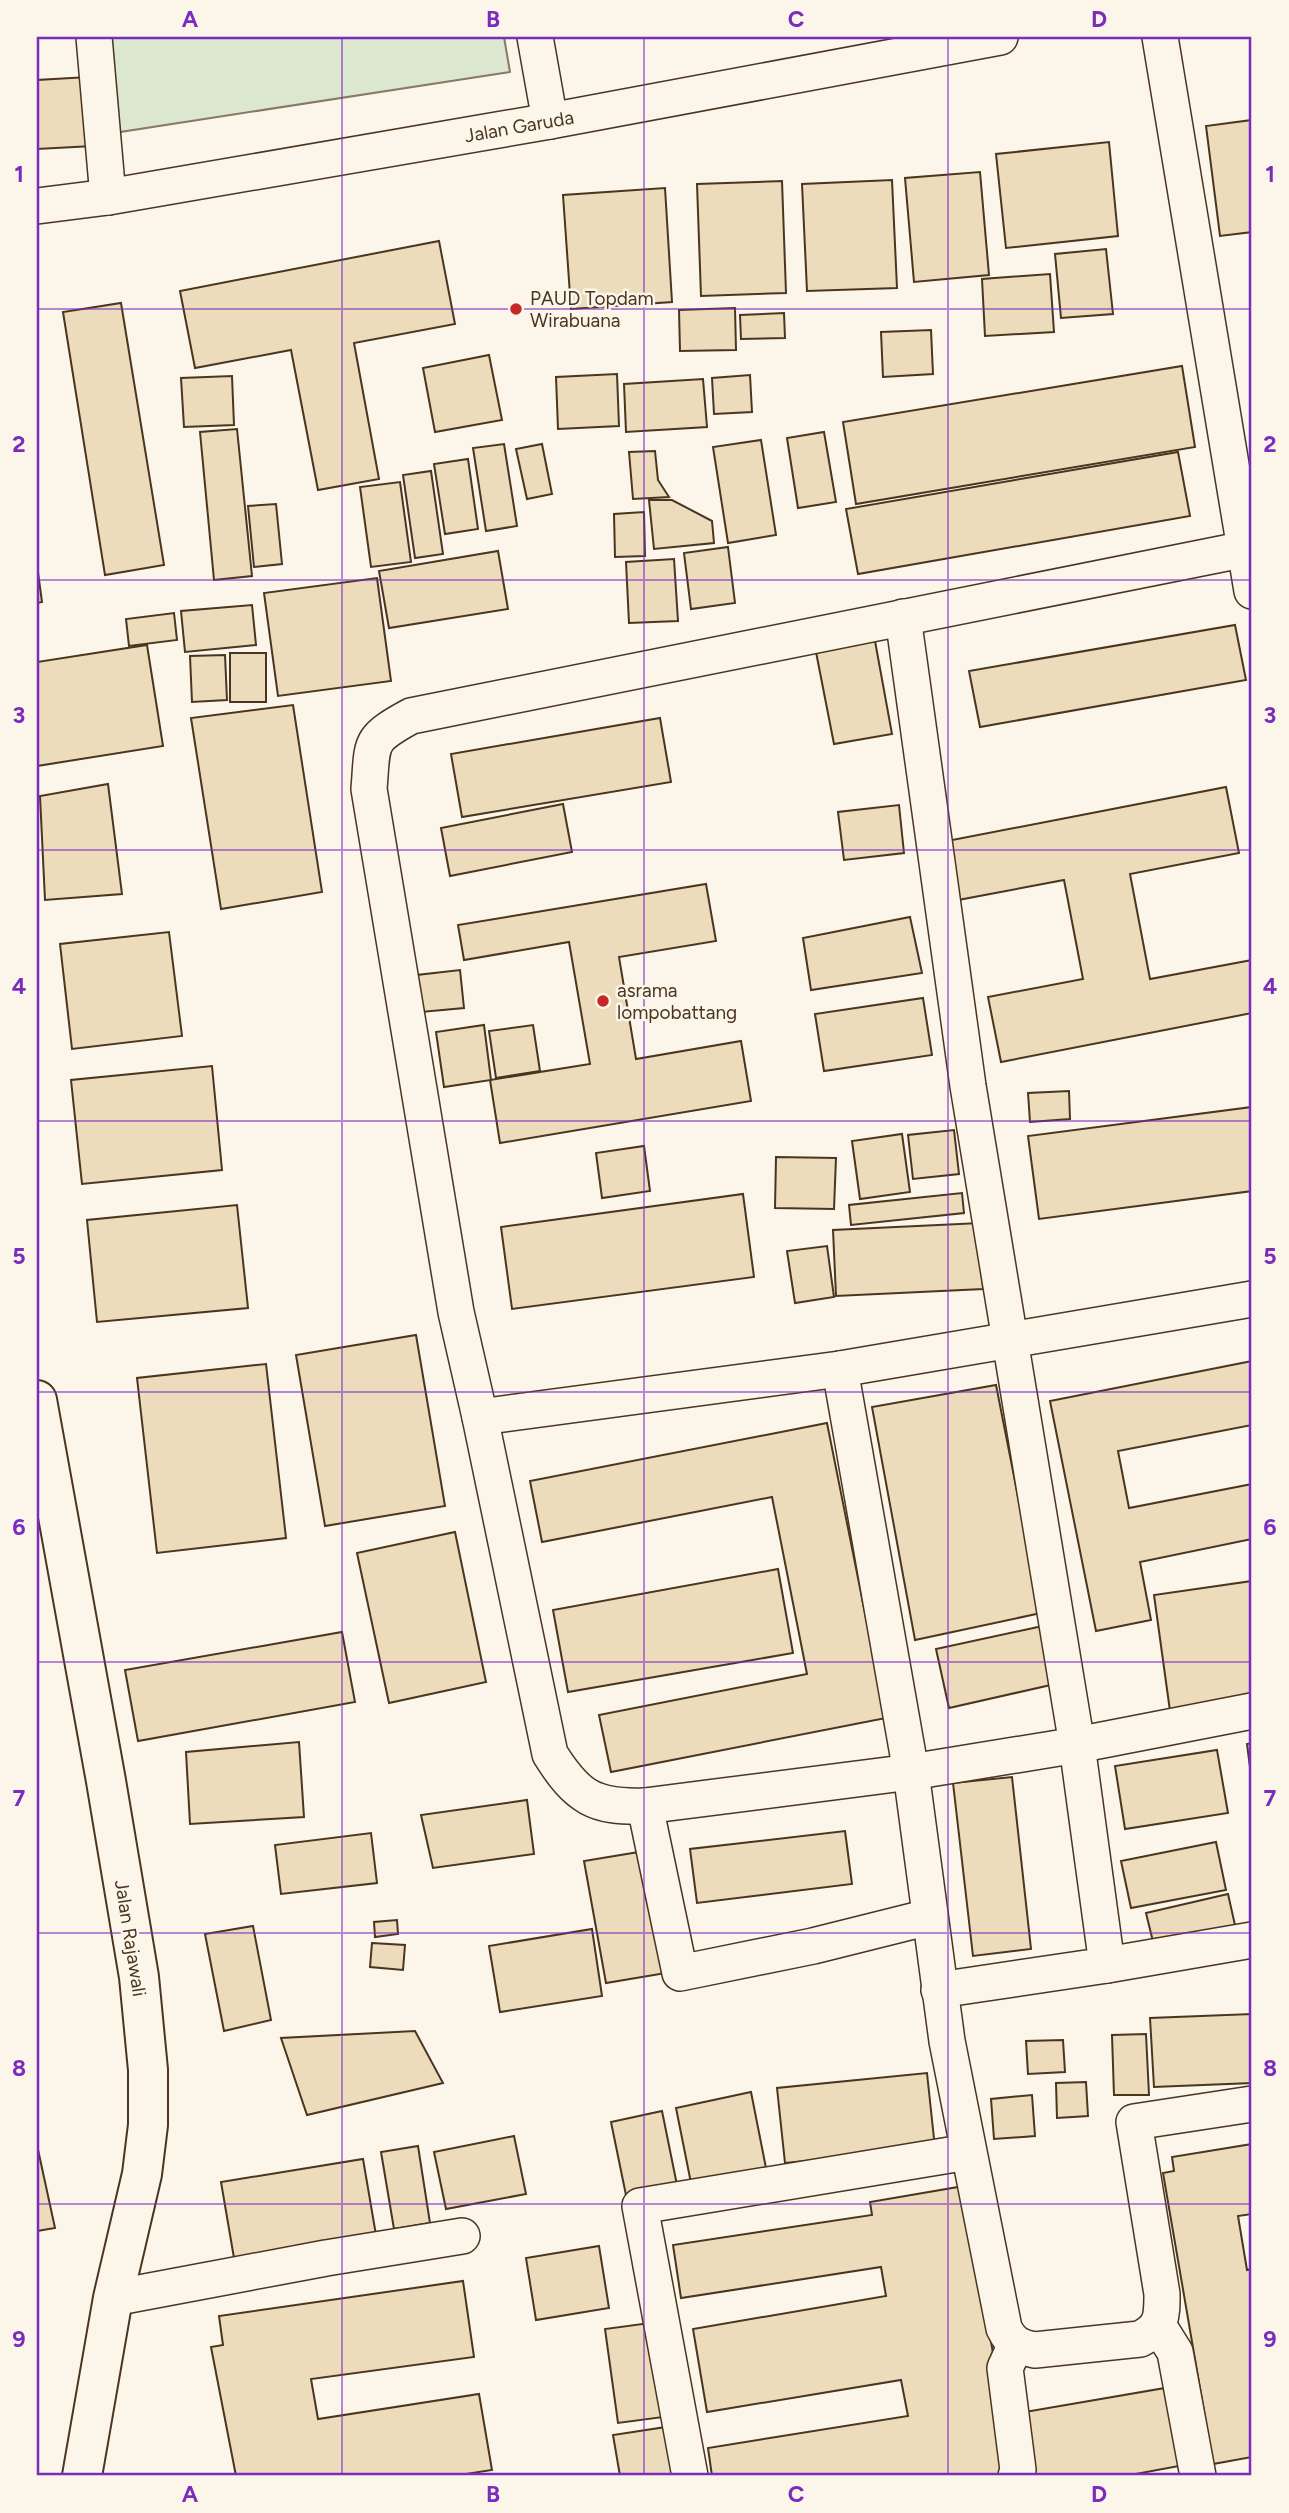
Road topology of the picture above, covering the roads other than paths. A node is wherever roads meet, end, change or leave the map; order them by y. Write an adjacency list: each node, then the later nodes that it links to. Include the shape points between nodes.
1 (94, 37): 6 (street)
2 (535, 37): 5 (street)
3 (1000, 37): 5 (street, Jalan Garuda)
4 (1160, 37): 8 (street)
5 (550, 121): 6 (street, Jalan Garuda)
6 (108, 197): 7 (street, Jalan Garuda)
7 (37, 206)
8 (1246, 549): 9 (street); 10 (street)
9 (1252, 591)
10 (903, 617): 12 (street, via 968,1086); 15 (street, via 411,716 386,730 372,745 369,789 456,1312)
11 (1252, 1298): 12 (street)
12 (1009, 1340): 13 (street); 17 (street)
13 (840, 1369): 15 (street); 18 (street)
14 (37, 1400): 27 (main road, Jalan Rajawali, via 111,1807 139,1978 148,2070 142,2174)
15 (480, 1417): 19 (street, via 550,1754 585,1796 615,1807)
16 (1252, 1711): 17 (street)
17 (1077, 1745): 18 (street); 22 (street)
18 (911, 1772): 19 (street); 20 (street)
19 (645, 1806): 20 (street, via 680,1973)
20 (929, 1917): 23 (street)
21 (1252, 1940): 22 (street)
22 (1107, 1965): 23 (street)
23 (940, 1997): 25 (street)
24 (1252, 2104): 28 (street, via 1134,2122 1162,2294)
25 (968, 2152): 29 (street, via 1004,2328); 31 (street, via 640,2206)
26 (462, 2236): 27 (street)
27 (114, 2298): 30 (main road, Jalan Rajawali)
28 (1158, 2325): 29 (street, via 1140,2339 1035,2350); 33 (street, via 1175,2352)
29 (1016, 2344): 32 (street, via 1005,2368)
30 (82, 2476)
31 (690, 2476)
32 (1016, 2476)
33 (1198, 2476)

